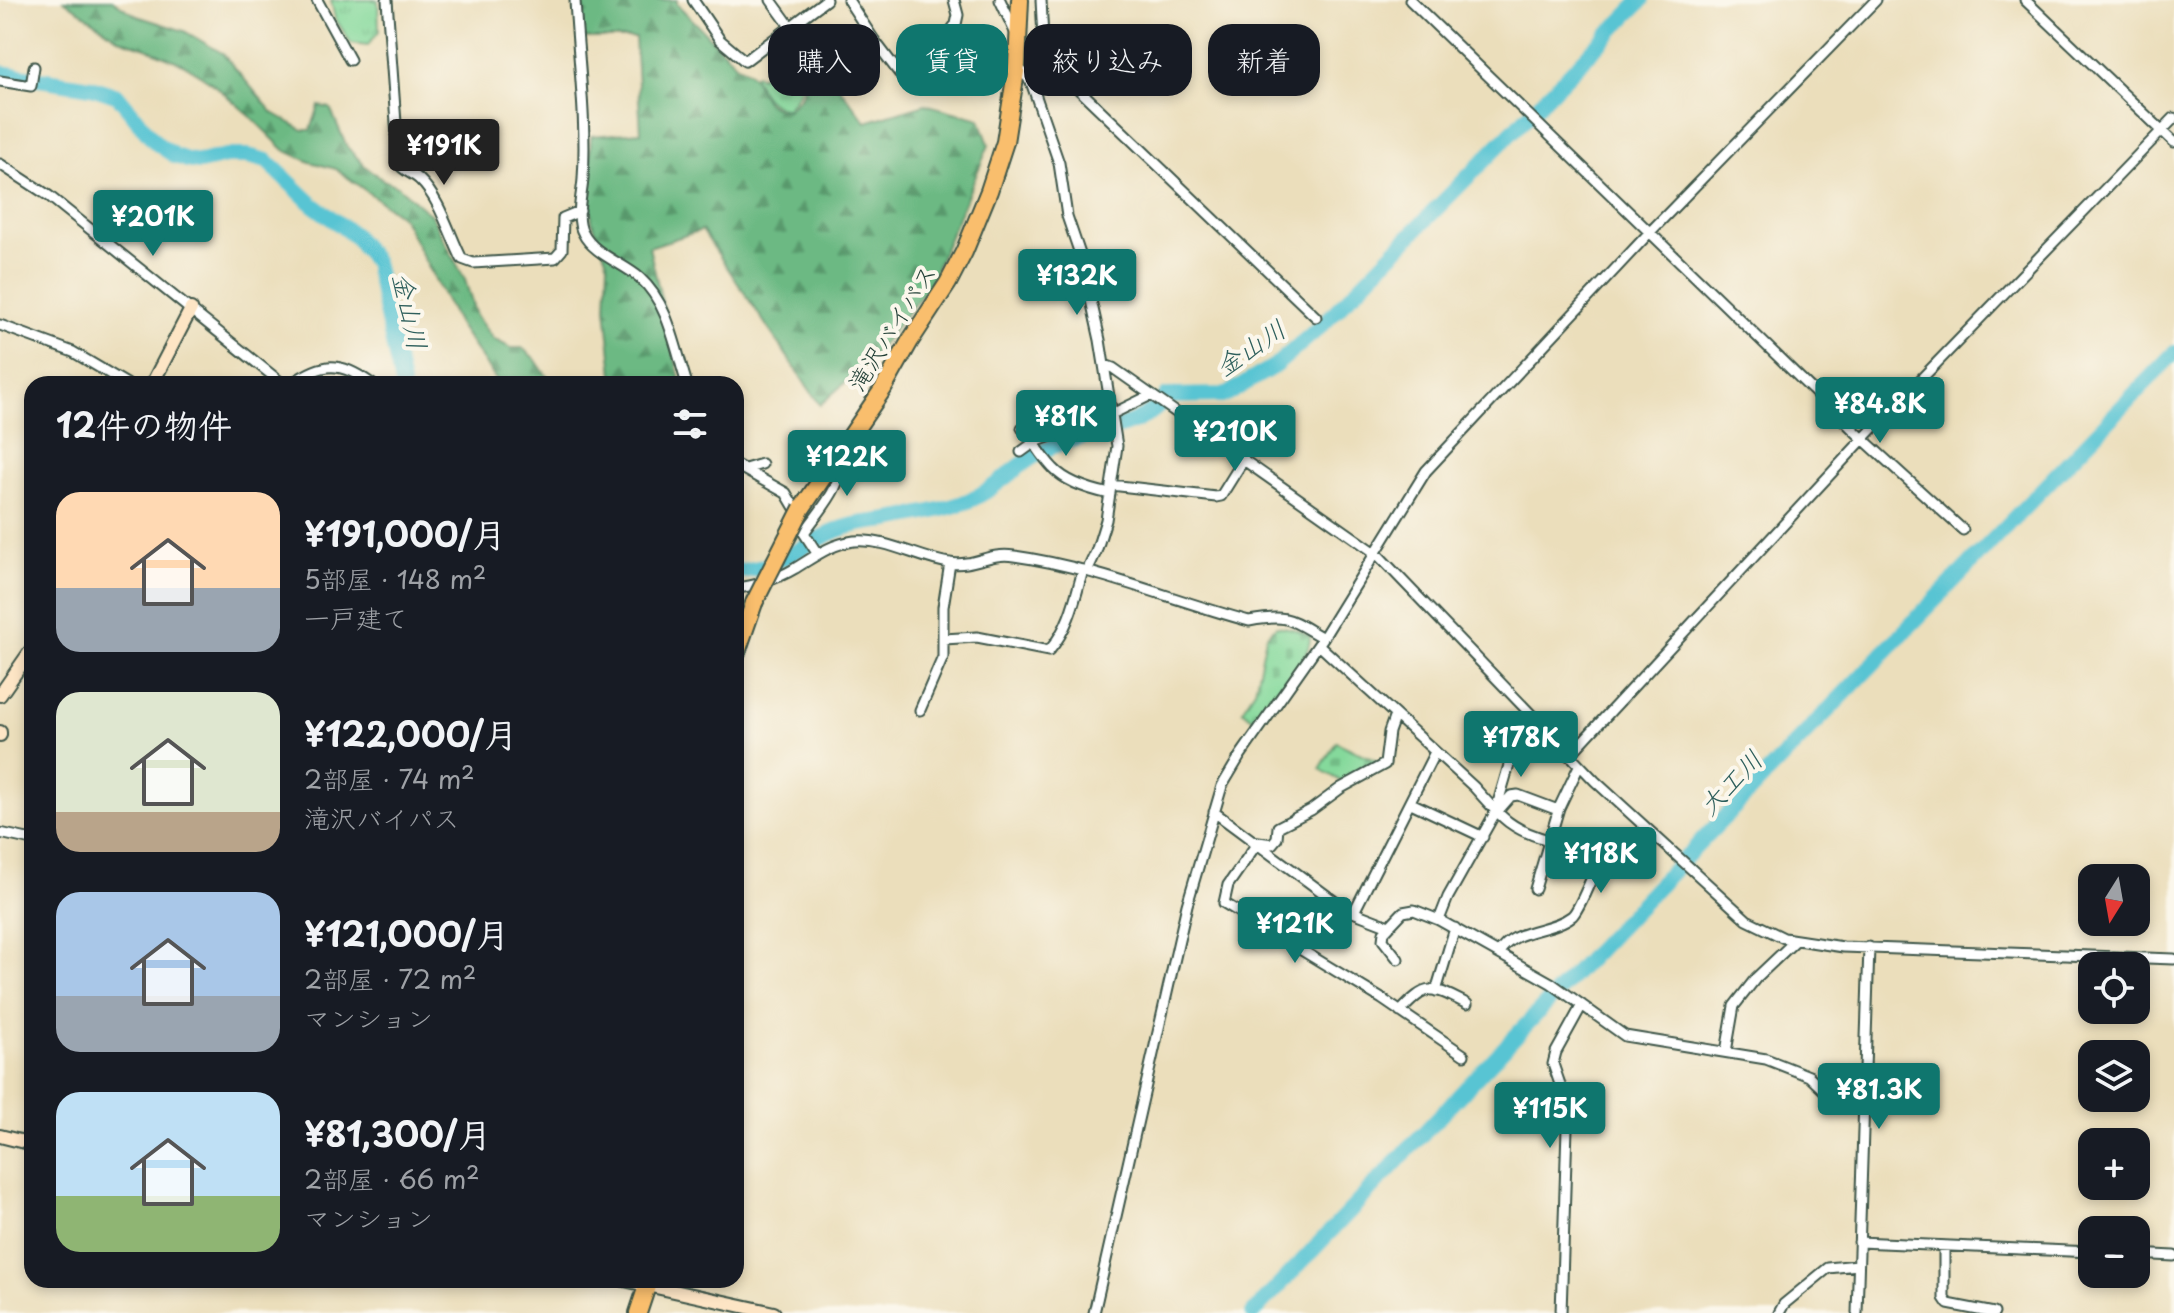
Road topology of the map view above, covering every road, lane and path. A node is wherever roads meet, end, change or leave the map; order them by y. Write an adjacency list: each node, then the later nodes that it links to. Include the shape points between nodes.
1 (317, 0): 21 (street)
2 (387, 0): 29 (street, via 399,164 419,179 446,220 462,259 473,263 555,258 562,250 563,218)
3 (575, 0): 29 (street, via 583,138)
4 (693, 0): 19 (street, via 720,40 745,61)
5 (771, 0): 15 (street)
6 (826, 0): 16 (street)
7 (848, 0): 17 (street)
8 (954, 0): 20 (street, via 956,24 909,86)
9 (1000, 0): 18 (street)
10 (1020, 0): 18 (highway, 滝沢バイパス)
11 (1041, 0): 32 (street, via 1044,56)
12 (1410, 0): 30 (street)
13 (1876, 0): 30 (street)
14 (2025, 0): 26 (street)
15 (788, 24)
16 (792, 24)
17 (864, 24)
18 (1019, 40): 22 (highway, 滝沢バイパス)
19 (768, 43)
20 (880, 48)
21 (350, 60)
22 (1017, 65): 34 (street, via 1031,82 1059,163); 47 (highway, 滝沢バイパス, via 1001,155 964,252)
23 (34, 67): 24 (street, via 31,86)
24 (0, 81)
25 (2174, 118): 26 (street)
26 (2162, 130): 27 (street); 44 (street)
27 (2174, 142)
28 (0, 164): 31 (street, via 49,196)
29 (580, 211): 40 (street, via 588,241 654,293)
30 (1649, 233): 44 (street); 56 (street, via 1426,471)
31 (191, 309): 36 (street); 37 (street)
32 (1316, 317)
33 (0, 325): 35 (street, via 73,352)
34 (1105, 365): 41 (street); 42 (street)
35 (114, 376)
36 (156, 376)
37 (273, 376)
38 (304, 376): 39 (street, via 330,366)
39 (361, 376)
40 (684, 376)
41 (1151, 395): 42 (street); 48 (street)
42 (1112, 414): 45 (street); 52 (street, via 1117,446)
43 (1022, 428): 45 (street)
44 (1863, 439): 54 (street); 69 (street)
45 (1035, 442): 46 (street); 52 (street, via 1054,470 1094,491)
46 (1021, 452)
47 (837, 455): 53 (street, via 838,482); 60 (highway, 滝沢バイパス, bridge, via 802,508)
48 (1244, 459): 52 (street, via 1221,496); 56 (street)
49 (762, 464): 50 (street)
50 (744, 466)
51 (744, 469): 53 (street, via 786,493)
52 (1111, 490): 58 (street, via 1101,539)
53 (807, 528): 55 (street, via 804,533)
54 (1963, 530)
55 (817, 553): 57 (street, via 867,541); 59 (street, via 792,570)
56 (1377, 554): 62 (street); 67 (street)
57 (950, 563): 58 (street, via 968,564 999,554); 61 (street)
58 (1085, 570): 61 (street, via 1068,620 1049,651 977,637); 62 (street, via 1249,621 1288,619)
59 (744, 585)
60 (744, 632)
61 (944, 639): 65 (street, via 940,668)
62 (1321, 642): 66 (street); 73 (street, via 1240,756)
63 (24, 660): 64 (street)
64 (0, 695)
65 (920, 710)
66 (1395, 715): 68 (street); 79 (street, via 1385,764 1278,827 1272,844)
67 (1544, 730): 69 (street); 74 (street, via 1509,765)
68 (1435, 752): 71 (street); 74 (street)
69 (1569, 756): 70 (street)
70 (1579, 766): 72 (street); 85 (street, via 1747,920)
71 (1411, 803): 76 (street); 81 (street)
72 (1558, 810): 74 (street, via 1518,795); 78 (street)
73 (1214, 812): 79 (street); 109 (street, via 1187,905)
74 (1495, 813): 76 (street); 78 (street, via 1531,835)
75 (0, 833): 77 (street)
76 (1483, 837): 82 (street)
77 (24, 838)
78 (1549, 839): 80 (street); 87 (street, via 1598,854 1578,910 1510,940)
79 (1254, 843): 81 (street); 93 (street, via 1228,885 1224,903)
80 (1535, 889)
81 (1354, 912): 83 (street)
82 (1439, 920): 83 (street, via 1407,910); 84 (street)
83 (1389, 926): 88 (street, via 1383,940)
84 (1455, 928): 87 (street); 90 (street)
85 (1795, 941): 86 (street); 94 (street, via 1734,1006)
86 (1869, 947): 89 (street); 96 (street)
87 (1499, 953): 92 (street)
88 (1398, 959)
89 (2174, 959)
90 (1436, 991): 91 (street); 93 (street, via 1418,993)
91 (1467, 1004)
92 (1582, 1005): 94 (street, via 1625,1036); 110 (street, via 1553,1064 1567,1128)
93 (1400, 1012): 95 (street)
94 (1726, 1052): 96 (street, via 1799,1071 1831,1097)
95 (1464, 1055)
96 (1864, 1100): 99 (street)
97 (0, 1136): 98 (street)
98 (24, 1142)
99 (1859, 1242): 100 (street); 104 (street)
100 (1944, 1246): 101 (street); 113 (street, via 1948,1304)
101 (2078, 1251)
102 (2150, 1255): 103 (street)
103 (2174, 1256)
104 (1858, 1265): 111 (street, via 1828,1268); 112 (street)
105 (646, 1288): 107 (highway)
106 (669, 1288): 108 (street)
107 (638, 1313)
108 (774, 1313)
109 (1094, 1313)
110 (1561, 1313)
111 (1779, 1313)
112 (1857, 1313)
113 (1994, 1313)

